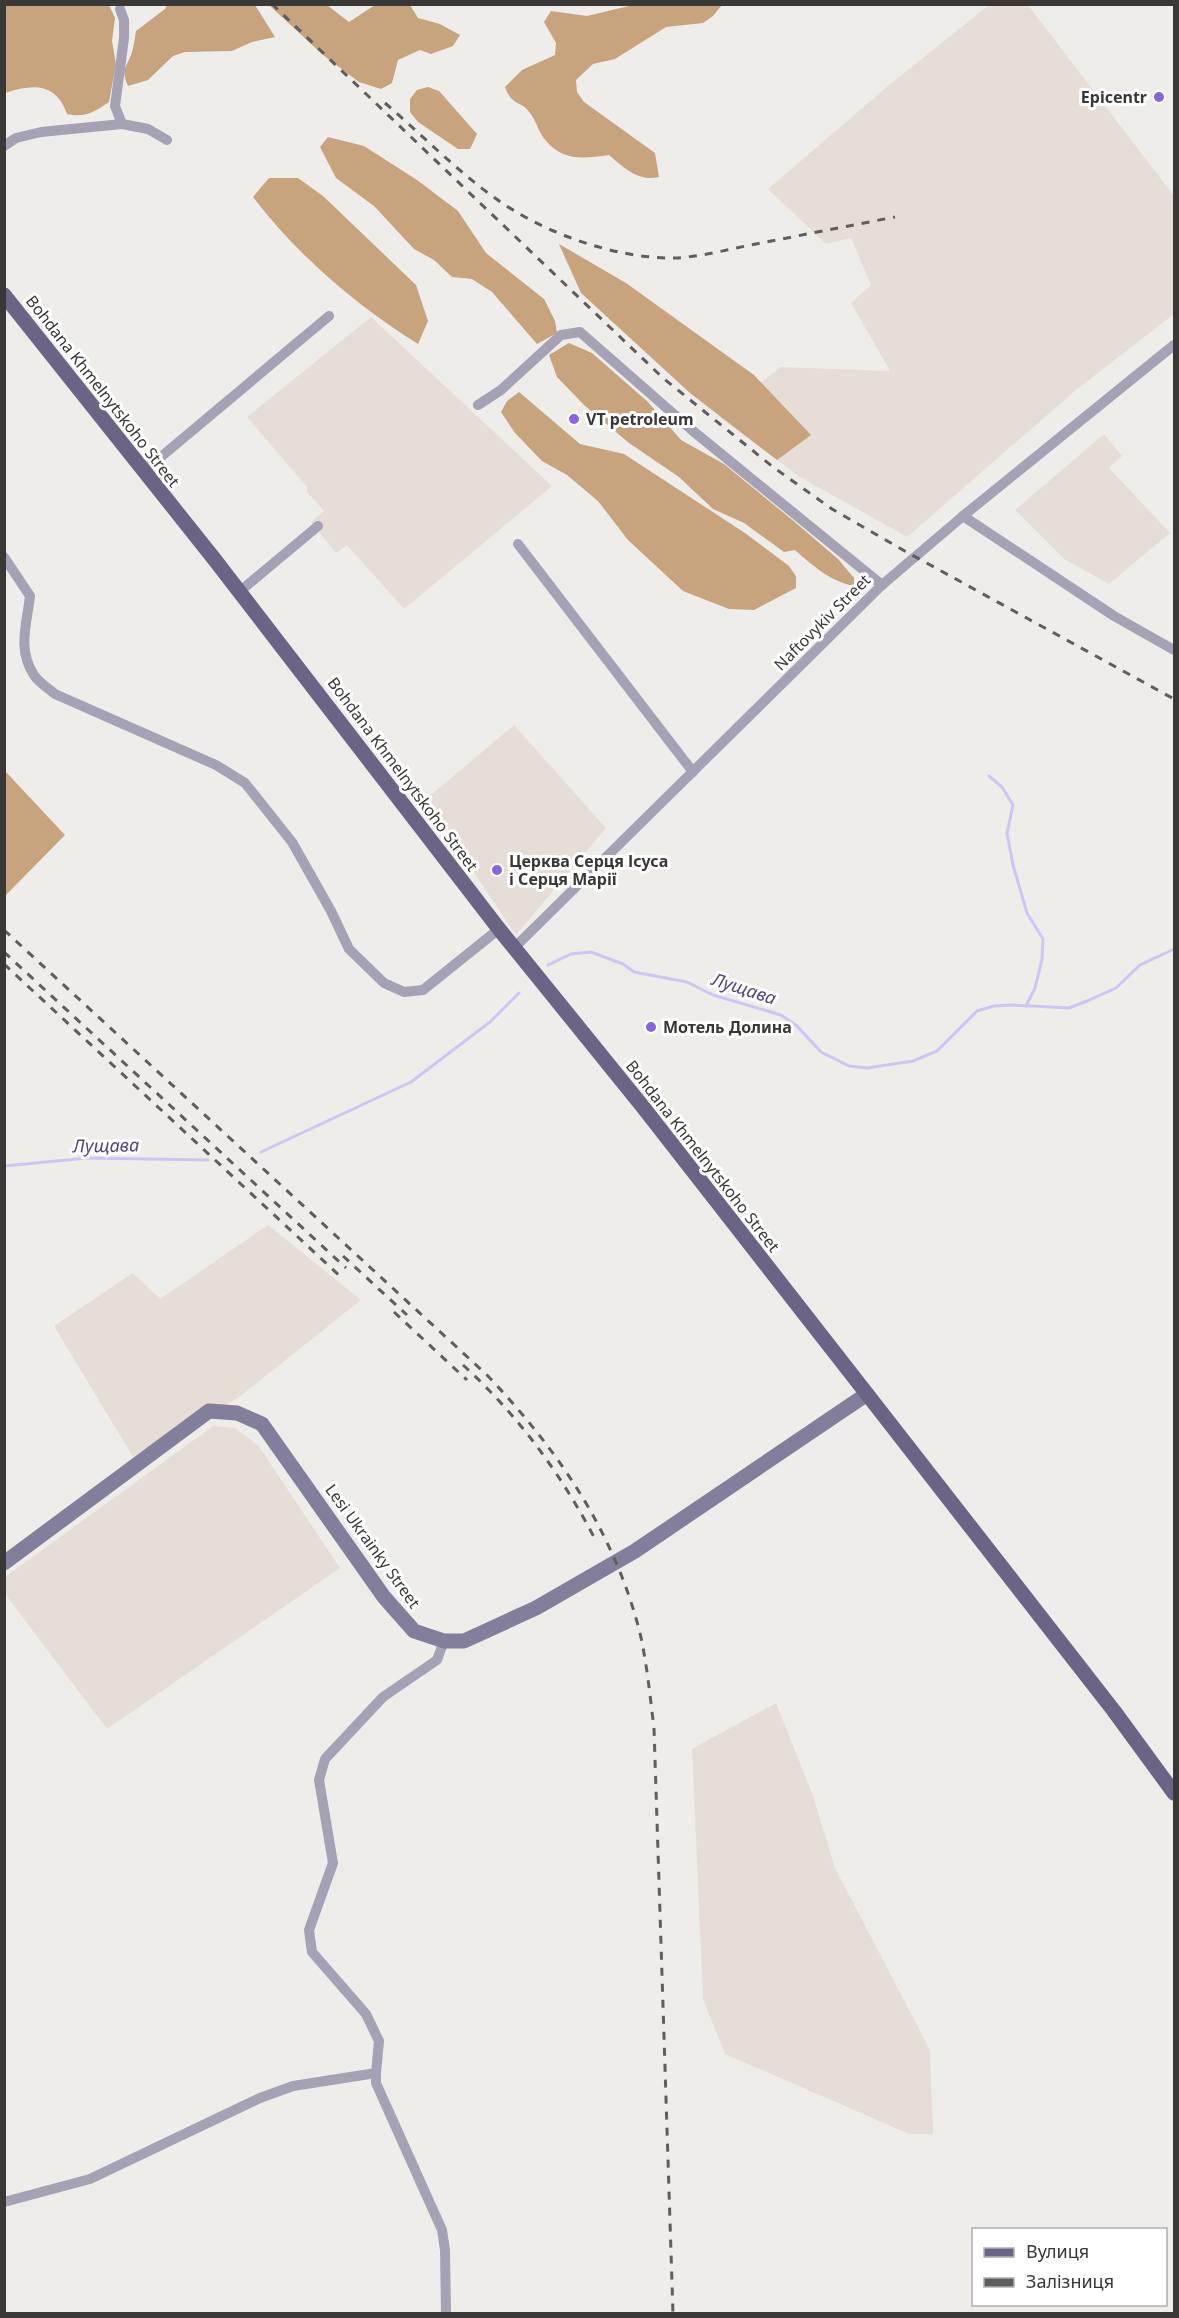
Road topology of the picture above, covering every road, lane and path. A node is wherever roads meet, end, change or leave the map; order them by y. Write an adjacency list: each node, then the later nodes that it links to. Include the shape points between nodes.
1 (120, 9): 2 (street, via 124,38 115,106)
2 (122, 124): 3 (street, via 148,129); 4 (street, via 41,132 16,138)
3 (167, 140)
4 (4, 146)
5 (4, 295): 9 (main road, Bohdana Khmelnytskoho Street)
6 (329, 316): 9 (street)
7 (1174, 345): 10 (street, Naftovykiv Street)
8 (478, 405): 14 (street, via 501,390 561,335 580,332 693,431)
9 (144, 471): 15 (main road, Bohdana Khmelnytskoho Street)
10 (963, 516): 14 (street, Naftovykiv Street); 16 (street, via 1094,603)
11 (318, 526): 15 (street)
12 (518, 544): 17 (street)
13 (4, 557): 18 (street, via 30,596 23,642 34,676 55,694 216,765 245,783 292,842 349,949 384,983 404,992 423,990)
14 (882, 585): 17 (street, Naftovykiv Street)
15 (239, 592): 18 (main road, Bohdana Khmelnytskoho Street)
16 (1174, 650)
17 (693, 772): 19 (street, Naftovykiv Street)
18 (499, 929): 19 (main road, Bohdana Khmelnytskoho Street)
19 (515, 947): 20 (main road, Bohdana Khmelnytskoho Street)
20 (867, 1394): 22 (street, Lesi Ukrainky Street, via 635,1551 536,1608 464,1641); 23 (main road, Bohdana Khmelnytskoho Street)
21 (4, 1563): 22 (street, Lesi Ukrainky Street, via 209,1411 237,1413 262,1424 384,1597 414,1631)
22 (444, 1641): 24 (street, via 437,1660 383,1697 325,1759 319,1780 333,1863 309,1930 312,1952 366,2014 379,2041)
23 (1174, 1793)
24 (376, 2073): 25 (street, via 293,2086 90,2180); 26 (street, via 376,2083 442,2230)
25 (4, 2202)
26 (446, 2313)

